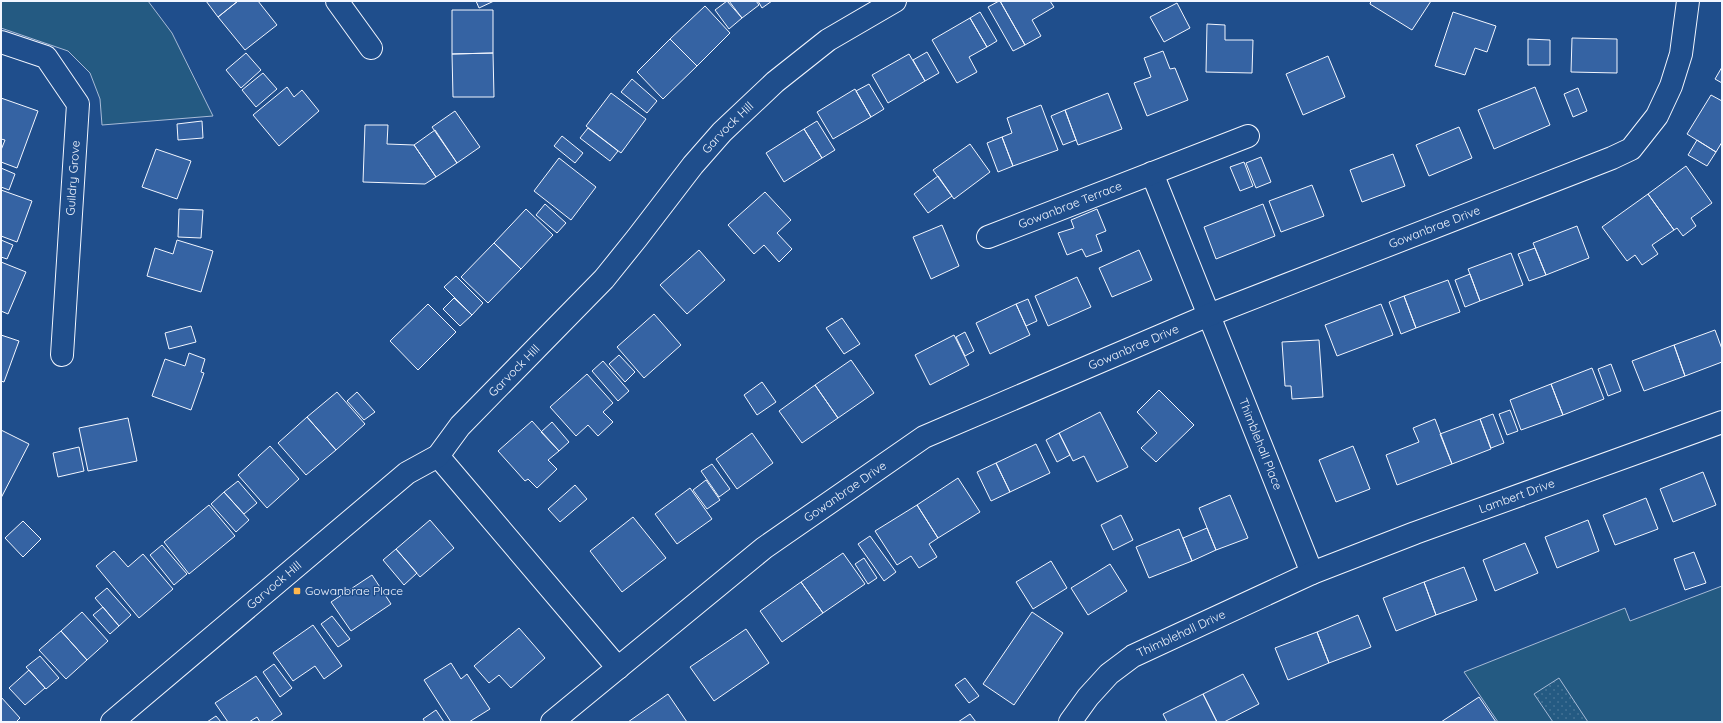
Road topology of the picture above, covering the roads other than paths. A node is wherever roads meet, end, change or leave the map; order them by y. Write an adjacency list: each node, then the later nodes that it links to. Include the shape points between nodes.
1 (337, 1): 5 (street)
2 (896, 1): 12 (street, Garvock Hill, via 828,40 775,82 722,132 604,279 460,426)
3 (1688, 1): 9 (street, Gowanbrae Drive, via 1681,54 1671,86 1656,116 1631,148 1612,158)
4 (1, 42): 10 (street, Guildry Grove, via 46,57 78,104)
5 (370, 48)
6 (1248, 136): 7 (street, Gowanbrae Terrace)
7 (1152, 173): 8 (street, Gowanbrae Terrace); 9 (street)
8 (988, 237)
9 (1209, 315): 13 (street, Thimblehall Place); 14 (street, Gowanbrae Drive, via 924,436 764,548)
10 (62, 355)
11 (1722, 422): 13 (street, Lambert Drive)
12 (438, 456): 14 (street); 15 (street, Garvock Hill, via 407,473)
13 (1312, 573): 17 (street, Thimblehall Drive, via 1133,656 1109,674)
14 (618, 668): 16 (street, Gowanbrae Drive)
15 (112, 722)
16 (552, 722)
17 (1070, 722)

